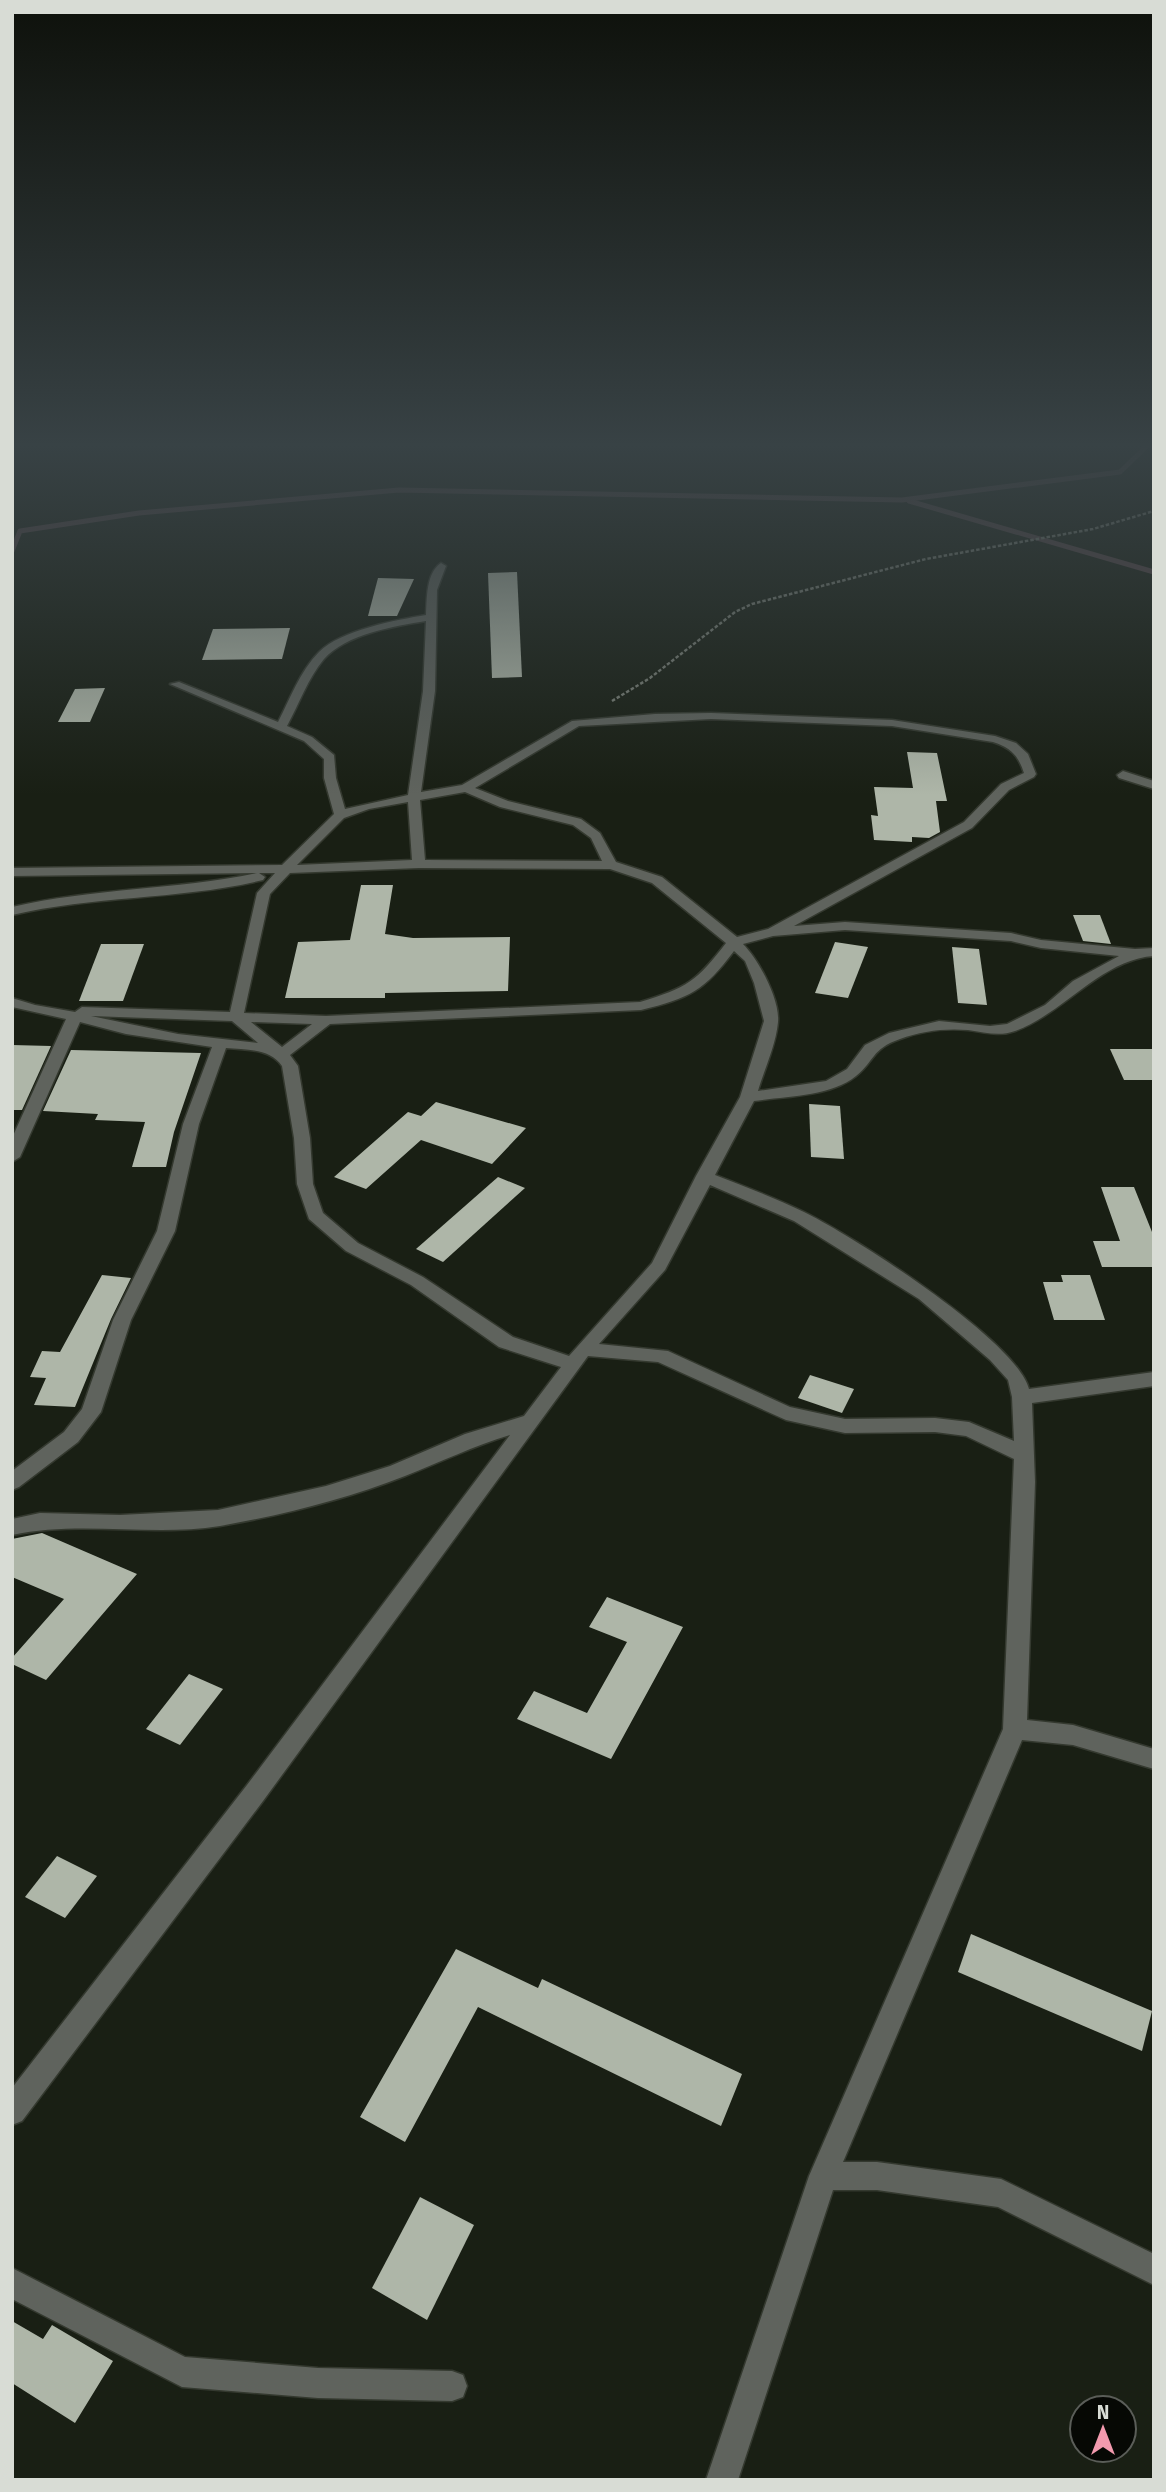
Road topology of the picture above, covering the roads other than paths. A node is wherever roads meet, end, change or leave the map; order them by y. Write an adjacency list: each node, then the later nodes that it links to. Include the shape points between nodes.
1 (441, 566): 2 (street, via 432,590)
2 (430, 617): 4 (street, via 364,633 323,652); 8 (street, via 429,691)
3 (175, 684): 4 (street)
4 (281, 727): 9 (street, via 309,739 330,758)
5 (1123, 775): 6 (street)
6 (1154, 785)
7 (466, 788): 8 (street); 11 (street, via 504,804 577,822 596,836); 15 (street, via 576,723 655,717 892,723 995,739 1024,756 1030,774 1005,788 968,825)
8 (414, 799): 9 (street, via 391,800); 10 (street)
9 (340, 815): 12 (street)
10 (419, 864): 11 (street); 12 (street)
11 (611, 865): 16 (street, via 657,880)
12 (288, 869): 13 (street); 14 (street, via 229,884 41,902); 23 (street, via 264,893)
13 (12, 872)
14 (12, 911)
15 (773, 932): 16 (street); 18 (street, via 845,926 1011,937)
16 (734, 942): 24 (street, via 706,978 676,996 641,1006); 27 (street, via 751,960 771,1021)
17 (1154, 952): 18 (street)
18 (1135, 953): 27 (street, via 1010,1028 939,1025 894,1036 870,1048 852,1072 830,1085)
19 (12, 1002): 21 (street)
20 (12, 1009): 21 (street)
21 (32, 1009): 22 (street); 23 (street)
22 (75, 1016): 25 (street, via 126,1030); 28 (street)
23 (236, 1017): 24 (street); 26 (street)
24 (326, 1020): 26 (street)
25 (221, 1042): 26 (street); 35 (street, via 191,1124 166,1231 122,1320 91,1412 71,1437)
26 (282, 1054): 30 (street, via 290,1066 305,1184 315,1215 352,1247 417,1281 506,1342)
27 (748, 1097): 29 (street)
28 (12, 1157)
29 (704, 1176): 30 (street, via 659,1266); 32 (street, via 800,1217 925,1294 997,1355 1017,1378)
30 (578, 1357): 33 (street); 34 (street, via 661,1356 786,1413 845,1426 969,1429)
31 (1154, 1379): 32 (street)
32 (1022, 1397): 34 (street)
33 (531, 1421): 36 (street, via 338,1490 218,1518 40,1521); 39 (street)
34 (1025, 1455): 37 (street)
35 (12, 1482)
36 (12, 1527)
37 (1015, 1729): 38 (street, via 1073,1735); 40 (street)
38 (1154, 1759)
39 (12, 2110)
40 (822, 2176): 41 (street, via 877,2176 1001,2193); 44 (street)
41 (1154, 2270)
42 (12, 2283): 43 (street, via 182,2372 318,2383)
43 (453, 2386)
44 (722, 2480)

